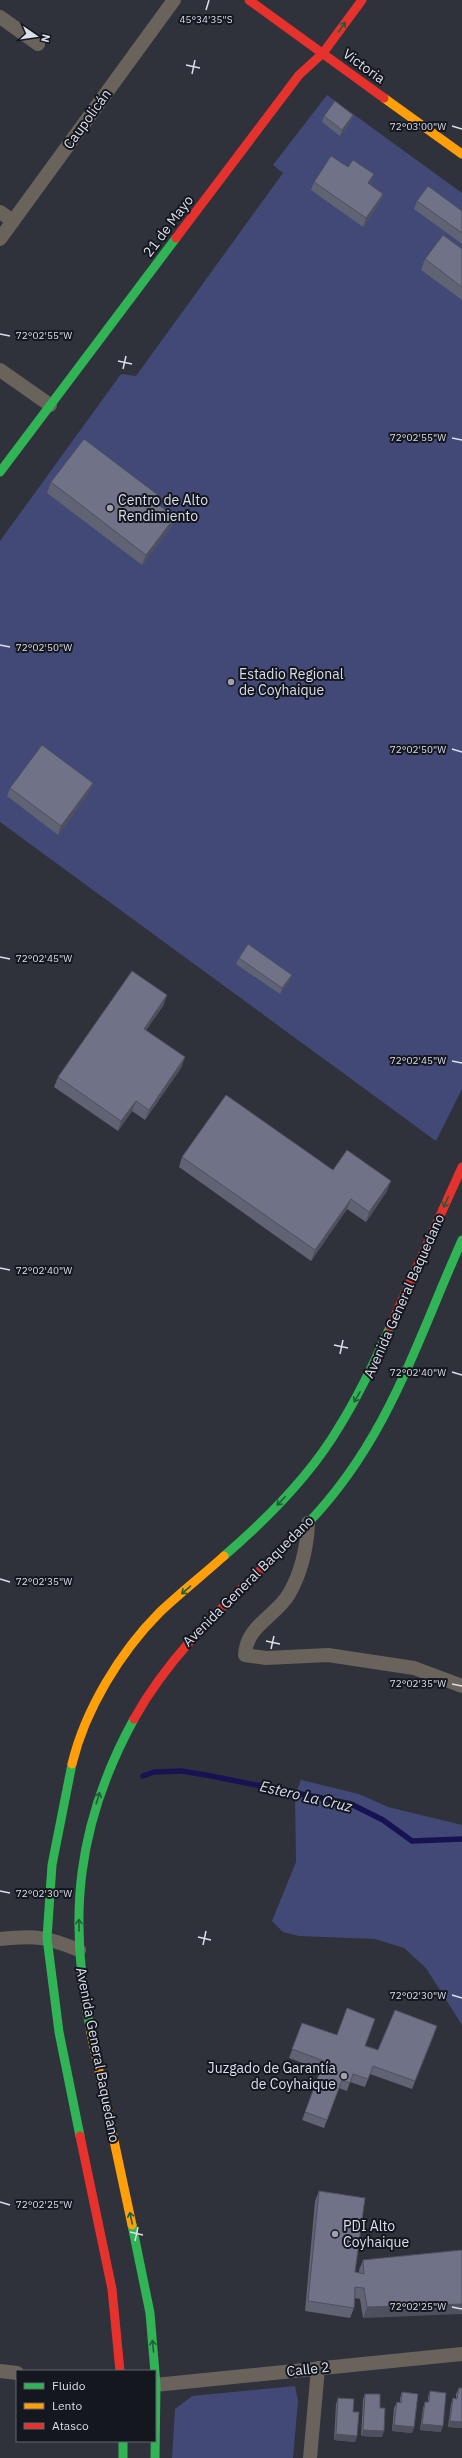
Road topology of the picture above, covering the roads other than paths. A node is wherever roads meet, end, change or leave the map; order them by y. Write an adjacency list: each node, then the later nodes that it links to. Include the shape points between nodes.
1 (174, 0): 9 (street, Caupolicán)
2 (249, 0): 6 (main road, Victoria)
3 (362, 0): 6 (main road, 21 de Mayo, one-way to 3)
4 (0, 17): 5 (street)
5 (38, 44)
6 (323, 53): 7 (main road, Victoria); 12 (main road, 21 de Mayo, via 299,75)
7 (462, 154)
8 (0, 212): 9 (street)
9 (13, 221): 10 (street, Caupolicán)
10 (0, 239)
11 (0, 370): 12 (street)
12 (50, 405): 13 (main road, 21 de Mayo)
13 (0, 472)
14 (462, 1167): 18 (main road, Avenida General Baquedano, one-way to 18, via 368,1376 339,1428 311,1468 284,1498 243,1540 159,1613 124,1654 98,1696 78,1741 61,1812 52,1865)
15 (462, 1240): 16 (main road, Avenida General Baquedano, via 393,1405 347,1479)
16 (308, 1523): 17 (street, via 307,1543 301,1569 288,1595 255,1629 246,1645 246,1655 266,1658 328,1655 414,1668); 20 (main road, Avenida General Baquedano, one-way to 16, via 78,1908 84,1854 93,1814 107,1771 127,1731 154,1682 180,1648 220,1606)
17 (462, 1686)
18 (47, 1938): 19 (street, via 26,1936); 20 (street); 23 (main road, Avenida General Baquedano, via 59,2032 110,2276)
19 (0, 1939)
20 (79, 1950): 24 (main road, Avenida General Baquedano, one-way to 20, via 150,2313 84,1997)
21 (462, 2354): 22 (street, Calle 2)
22 (318, 2368): 27 (street, Calle 2); 30 (street)
23 (120, 2370)
24 (155, 2370)
25 (0, 2371): 26 (street)
26 (16, 2373)
27 (156, 2385)
28 (155, 2442): 29 (main road, Avenida General Baquedano)
29 (155, 2458)
30 (310, 2458)

